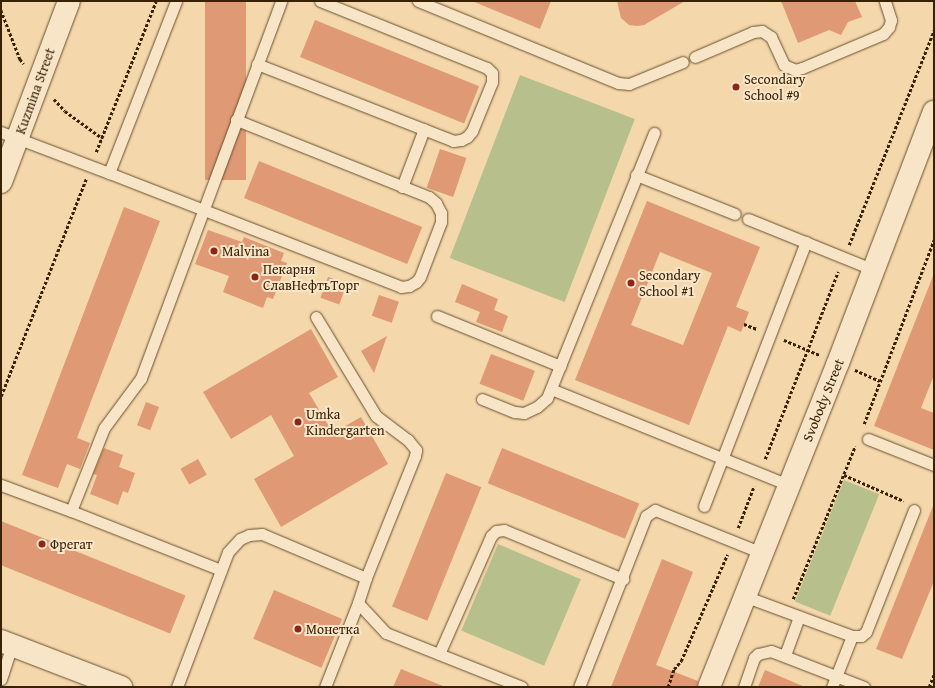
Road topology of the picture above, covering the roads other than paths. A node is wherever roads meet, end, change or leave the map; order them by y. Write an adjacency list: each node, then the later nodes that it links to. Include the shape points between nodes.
1 (69, 1): 14 (main road, Kuzmina Street)
2 (176, 1): 15 (lane)
3 (280, 1): 9 (lane)
4 (320, 1): 12 (lane, via 487,68 492,73 492,82 472,131 467,137 453,141)
5 (418, 1): 8 (lane, via 618,83 629,84)
6 (885, 1): 7 (lane, via 892,20 883,34 802,68 795,70 784,65 771,37 762,31 753,32)
7 (695, 57)
8 (683, 62)
9 (257, 64): 11 (lane); 12 (lane)
10 (934, 112): 23 (main road, Svobody Street)
11 (236, 120): 18 (lane); 19 (lane)
12 (424, 129): 18 (lane)
13 (654, 133): 16 (lane)
14 (9, 135): 15 (lane); 17 (main road, Kuzmina Street)
15 (109, 173): 19 (lane)
16 (636, 175): 20 (lane); 26 (lane)
17 (1, 182)
18 (402, 187): 19 (lane, via 429,197 442,213 420,277 409,286 401,287)
19 (202, 210): 36 (lane, via 141,378 104,428)
20 (735, 214)
21 (748, 219): 22 (lane)
22 (806, 242): 23 (lane); 30 (lane)
23 (874, 270): 33 (main road, Svobody Street)
24 (437, 316): 26 (lane)
25 (316, 317): 39 (lane, via 376,416 408,440 416,450)
26 (560, 366): 27 (lane)
27 (551, 389): 28 (lane, via 542,404 524,413); 30 (lane)
28 (482, 400)
29 (868, 439): 31 (lane)
30 (722, 458): 33 (lane); 34 (lane)
31 (934, 465)
32 (1, 485): 36 (lane)
33 (789, 485): 37 (main road, Svobody Street)
34 (704, 506)
35 (910, 506): 44 (lane, via 866,632 860,636)
36 (71, 511): 38 (lane)
37 (762, 553): 40 (lane, via 655,510 646,516); 41 (main road, Svobody Street)
38 (221, 570): 39 (lane, via 228,552 240,539 262,534); 51 (lane)
39 (366, 578): 42 (lane)
40 (623, 578): 46 (lane, via 504,530 496,531 491,536); 54 (lane)
41 (744, 596): 43 (lane); 55 (main road, Svobody Street)
42 (358, 603): 46 (lane, via 386,633); 52 (lane)
43 (800, 616): 44 (lane); 47 (lane)
44 (852, 636): 48 (lane)
45 (6, 644): 49 (lane); 50 (main road)
46 (440, 654): 53 (lane)
47 (785, 655): 48 (lane); 56 (lane, via 771,651 758,654 754,658)
48 (837, 676): 57 (lane); 58 (lane)
49 (1, 679)
50 (120, 687)
51 (176, 687)
52 (326, 687)
53 (522, 687)
54 (579, 687)
55 (709, 687)
56 (744, 687)
57 (832, 687)
58 (864, 687)

